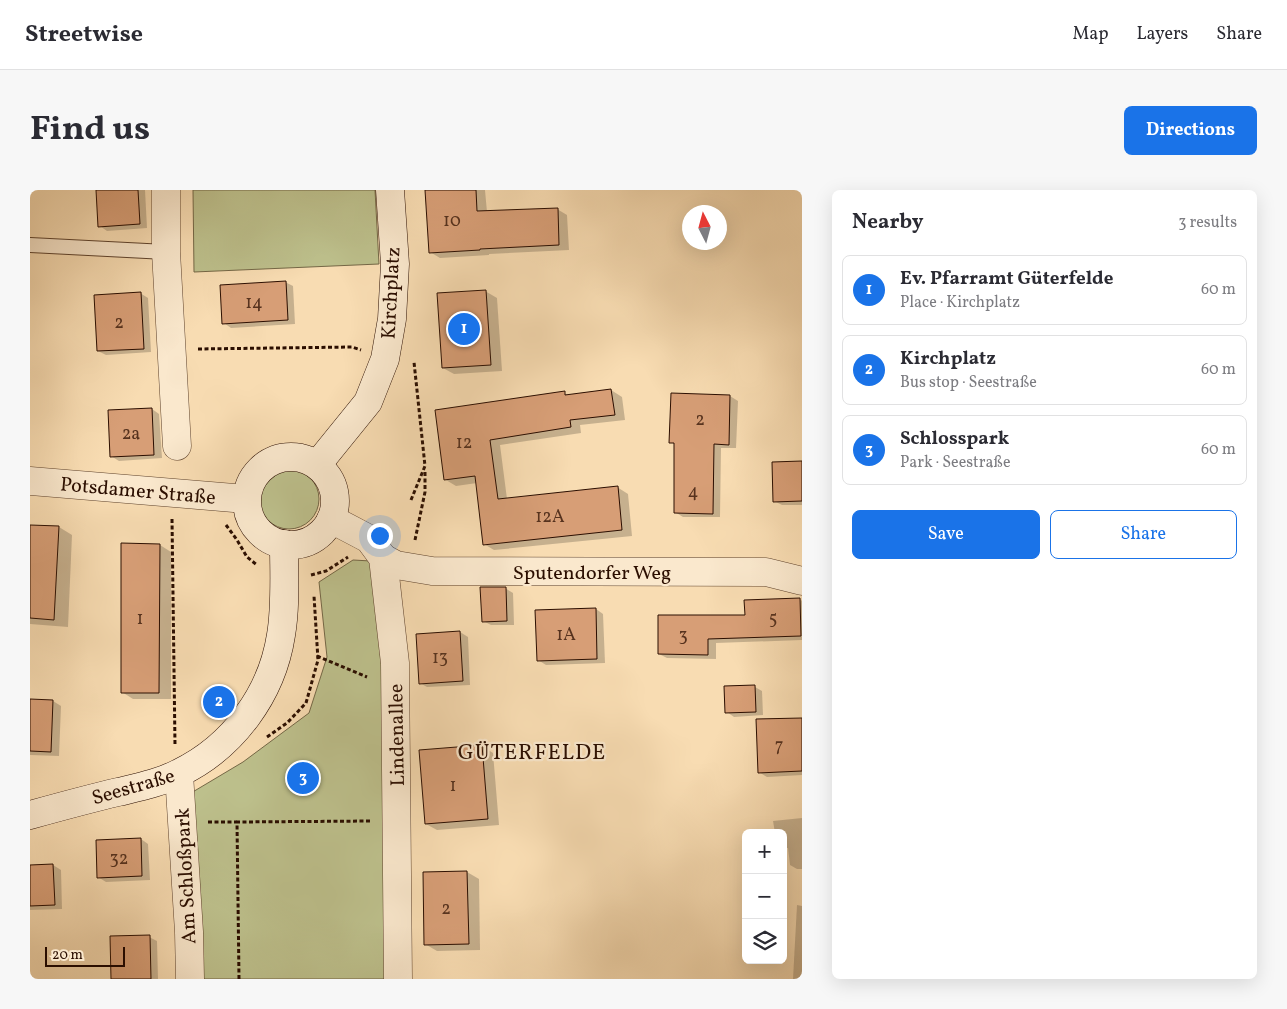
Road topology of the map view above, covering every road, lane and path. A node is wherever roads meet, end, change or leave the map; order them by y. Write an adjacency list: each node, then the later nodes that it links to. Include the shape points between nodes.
1 (166, 190): 4 (street)
2 (390, 190): 9 (street, Kirchplatz, via 395,264 392,319 385,359 368,402)
3 (30, 245): 4 (lane)
4 (166, 252): 6 (street)
5 (352, 347): 6 (path)
6 (172, 349): 8 (street)
7 (415, 371): 10 (path)
8 (177, 446)
9 (317, 465): 12 (street, via 305,458 278,458 256,473); 15 (street, via 334,489 335,505)
10 (425, 466): 13 (path); 18 (path, via 425,492)
11 (30, 481): 12 (street, Potsdamer Straße)
12 (246, 499): 16 (street, via 253,524 261,534)
13 (411, 500)
14 (172, 516): 22 (path)
15 (331, 519): 16 (street, via 312,539); 17 (street, via 369,539)
16 (284, 544): 22 (street, Seestraße, via 282,635 266,687 248,716 215,750 197,763)
17 (383, 558): 18 (street, Sputendorfer Weg); 21 (street, Lindenallee)
18 (409, 567): 19 (street, Sputendorfer Weg, via 432,571 766,572)
19 (802, 581)
20 (317, 656): 21 (path)
21 (395, 689): 24 (street, Lindenallee)
22 (177, 761): 23 (street, Seestraße, via 157,782); 25 (street, Am Schloßpark)
23 (30, 815)
24 (397, 821): 26 (path, via 237,822); 27 (street, Lindenallee)
25 (190, 979)
26 (239, 979)
27 (398, 979)

